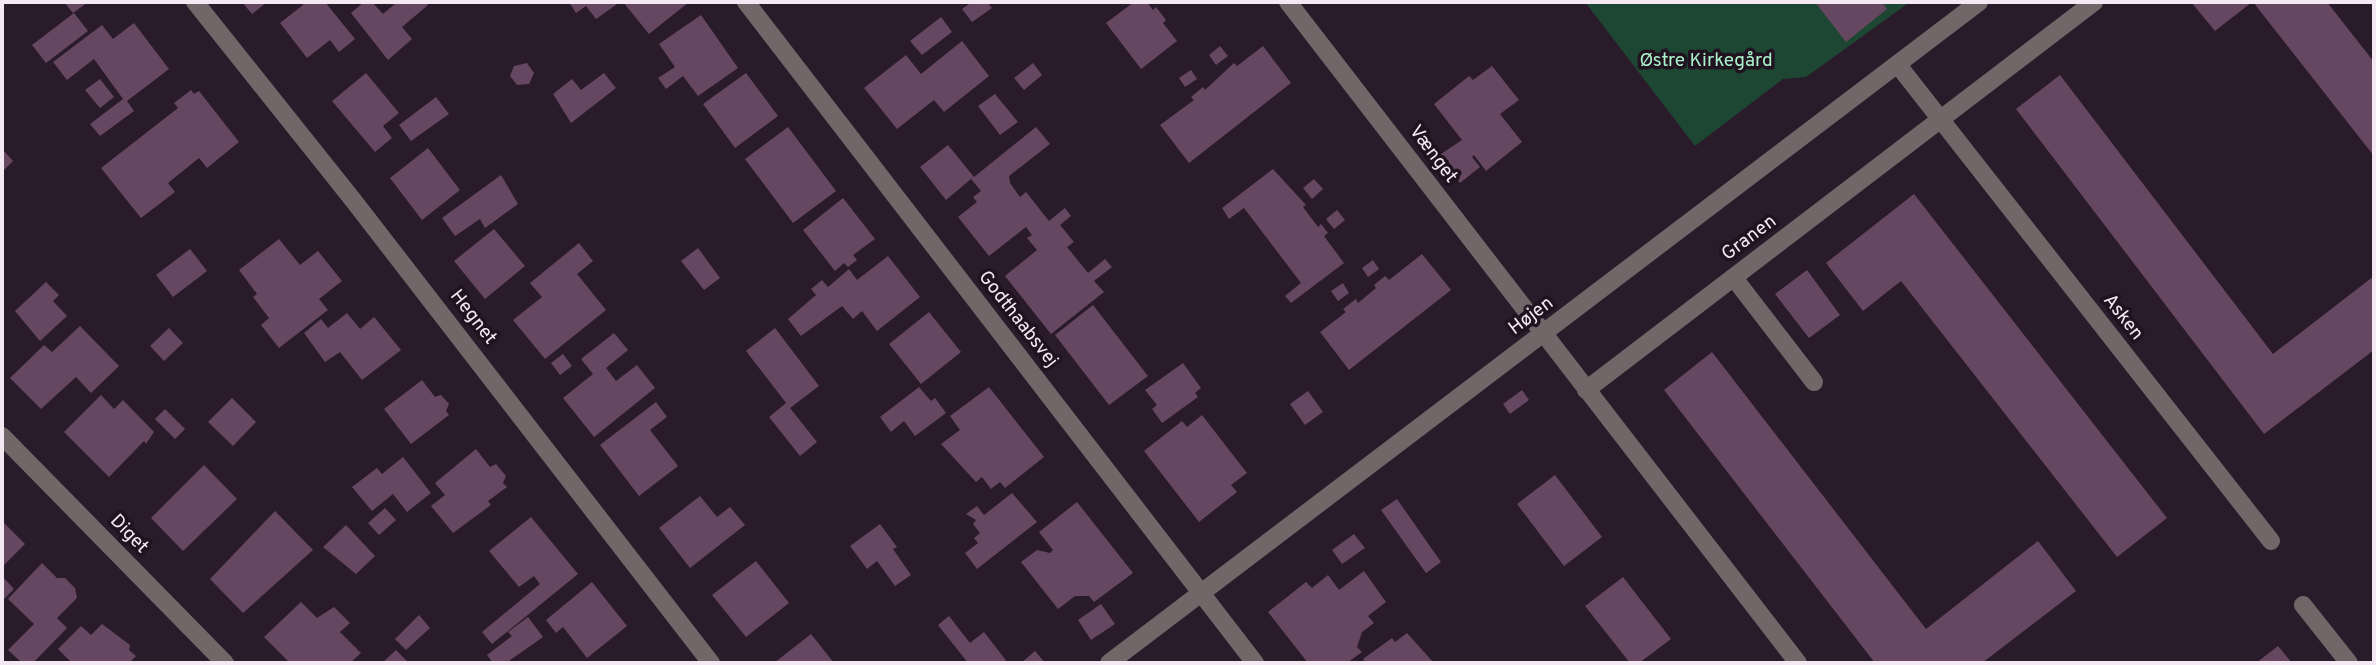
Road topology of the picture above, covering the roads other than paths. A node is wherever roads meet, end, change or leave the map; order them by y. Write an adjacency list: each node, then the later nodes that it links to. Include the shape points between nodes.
1 (195, 2): 17 (street, Hegnet)
2 (746, 2): 14 (street, Godthaabsvej)
3 (1288, 2): 9 (street, Vænget)
4 (1979, 2): 6 (street, Højen)
5 (2094, 2): 7 (street)
6 (1898, 65): 7 (street, Asken); 9 (street, Højen)
7 (1940, 121): 8 (street, Granen); 13 (street, Asken)
8 (1734, 278): 10 (street); 11 (street, Granen)
9 (1543, 335): 11 (street); 14 (street, Højen)
10 (1814, 383)
11 (1586, 390): 20 (street)
12 (2, 436): 16 (street, Diget)
13 (2271, 541)
14 (1202, 594): 18 (street, Højen); 19 (street, Godthaabsvej)
15 (2303, 605): 21 (street)
16 (225, 663)
17 (711, 663)
18 (1109, 663)
19 (1255, 663)
20 (1798, 663)
21 (2349, 663)

